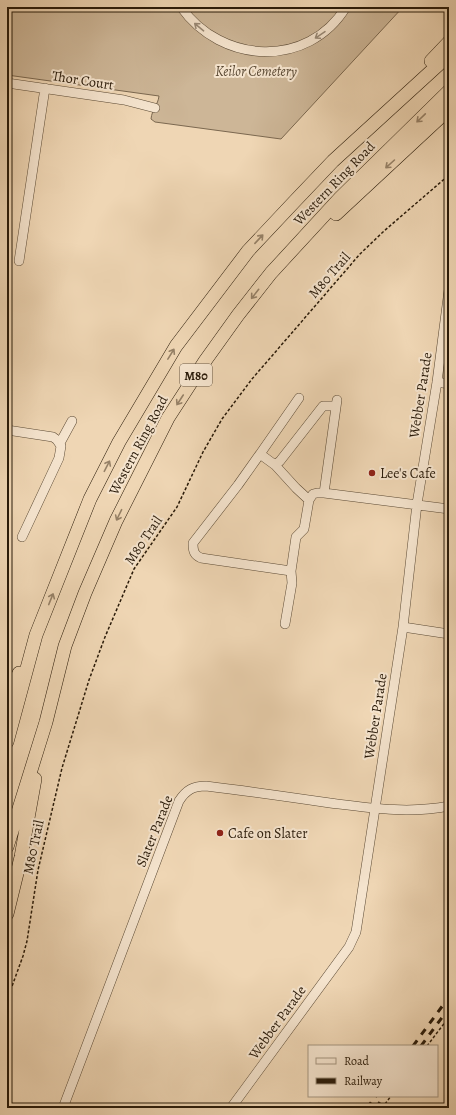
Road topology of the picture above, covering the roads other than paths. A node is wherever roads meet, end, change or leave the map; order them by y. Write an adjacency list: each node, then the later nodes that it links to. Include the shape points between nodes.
1 (181, 7): 2 (street, one-way to 1, via 335,23 316,38 289,49 264,52 229,45 215,39 199,28)
2 (346, 7)
3 (449, 42): 10 (highway)
4 (449, 55): 10 (highway, Western Ring Road / M80)
5 (7, 82): 6 (street, Thor Court)
6 (45, 88): 8 (street, Thor Court, via 124,100); 11 (street)
7 (449, 91): 12 (highway, Western Ring Road / M80, one-way to 12, via 340,198)
8 (154, 108)
9 (449, 109): 12 (highway, one-way to 12)
10 (333, 161): 31 (highway, Western Ring Road / M80, one-way to 10, via 90,499 119,442 176,346 248,252)
11 (19, 261)
12 (271, 273): 33 (highway, Western Ring Road / M80, one-way to 33, via 205,361 168,418 142,467 85,593 65,646)
13 (449, 290): 14 (street, Webber Parade)
14 (437, 382): 15 (street); 24 (street, Webber Parade)
15 (449, 384)
16 (299, 398): 20 (street)
17 (72, 422): 19 (street)
18 (7, 430): 19 (street, via 52,437)
19 (60, 443): 26 (street, via 59,458)
20 (260, 454): 21 (street); 27 (street, via 193,543 193,550 196,556 201,558)
21 (275, 465): 22 (street, via 323,406 337,403); 23 (street)
22 (324, 493): 23 (street, via 317,492); 24 (street)
23 (309, 500): 27 (street, via 304,529 296,537)
24 (417, 504): 25 (street); 29 (street, Webber Parade)
25 (449, 509)
26 (22, 537)
27 (291, 571): 28 (street, via 292,583)
28 (285, 624)
29 (403, 628): 30 (street); 36 (street, Webber Parade)
30 (449, 634)
31 (36, 635): 32 (highway); 34 (highway, Western Ring Road / M80)
32 (7, 702)
33 (46, 722): 37 (highway, Western Ring Road / M80); 38 (highway, via 21,857)
34 (7, 742)
35 (449, 806): 36 (street, Slater Parade, via 430,810)
36 (375, 809): 39 (street, Slater Parade, via 206,786 196,786 183,794); 40 (street, Webber Parade, via 353,940)
37 (7, 846)
38 (7, 914)
39 (63, 1108)
40 (231, 1108)

